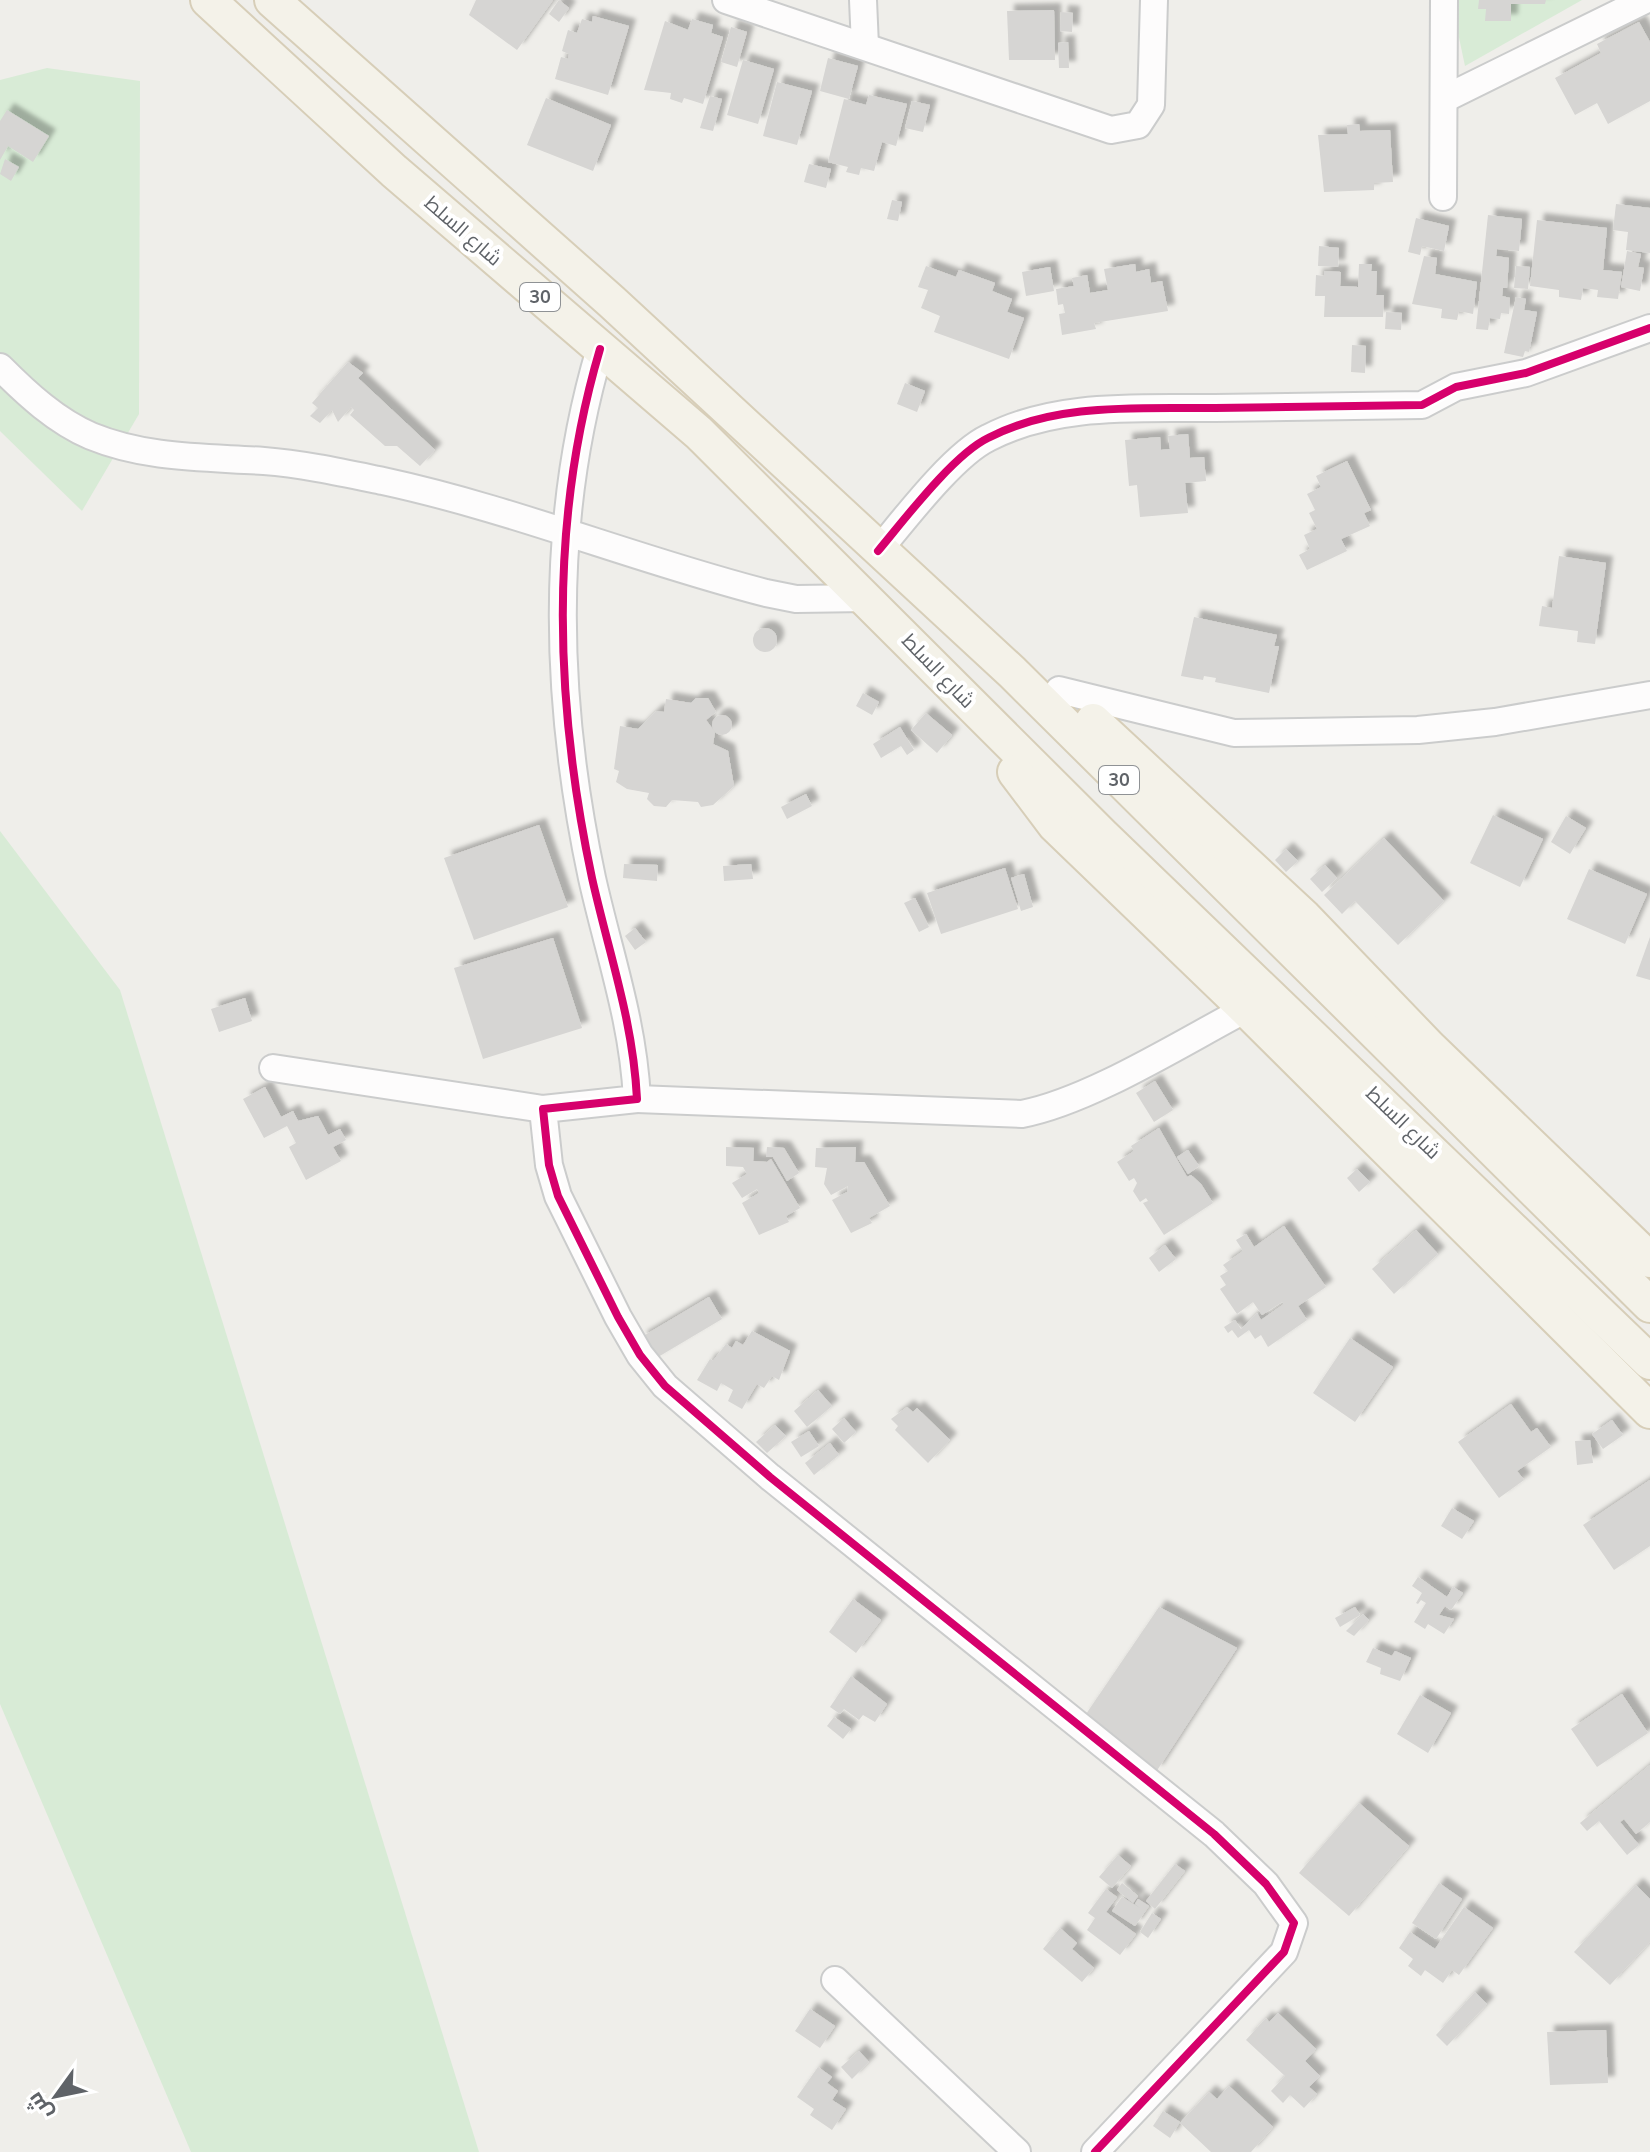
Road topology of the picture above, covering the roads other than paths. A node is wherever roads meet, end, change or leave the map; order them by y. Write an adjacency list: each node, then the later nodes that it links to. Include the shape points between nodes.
1 (208, 0): 12 (main road, شارع السلط / 30, via 394,171)
2 (272, 0): 15 (main road, 30, via 612,302)
3 (726, 0): 8 (street)
4 (863, 0): 8 (street)
5 (1154, 0): 8 (street, via 1151,105 1138,125 1127,129 1111,130)
6 (1444, 0): 9 (street)
7 (1645, 0): 9 (street)
8 (865, 46)
9 (1446, 98): 10 (street)
10 (1443, 197)
11 (1650, 328): 15 (street, via 1526,373 1456,387 1422,405 1182,408 1034,418 986,438 958,461)
12 (600, 349): 14 (street, via 583,406); 17 (main road, شارع السلط / 30, via 699,433)
13 (0, 367): 14 (street, via 57,416 120,446 371,479)
14 (565, 531): 17 (street, via 766,593 796,599); 23 (street, via 562,635 571,749 593,881 627,1008)
15 (878, 551): 16 (main road, 30)
16 (904, 574): 18 (main road, via 947,591 970,608); 26 (main road, 30, via 1012,672)
17 (867, 598): 20 (main road, شارع السلط / 30)
18 (1059, 690): 19 (street, via 1234,733 1418,730); 25 (main road, via 1304,917 1429,1047)
19 (1650, 695)
20 (968, 702): 21 (main road, via 1055,825); 27 (main road, شارع السلط / 30)
21 (1246, 1009): 23 (street, via 1087,1091 1022,1114); 28 (main road)
22 (273, 1068): 24 (street)
23 (637, 1099): 24 (street)
24 (543, 1109): 31 (street, via 558,1196 618,1317 665,1386 770,1477 1214,1834 1266,1884 1294,1923 1284,1952)
25 (1650, 1260)
26 (1650, 1305)
27 (1650, 1362)
28 (1650, 1411)
29 (835, 1980): 30 (street)
30 (1017, 2152)
31 (1095, 2152)

